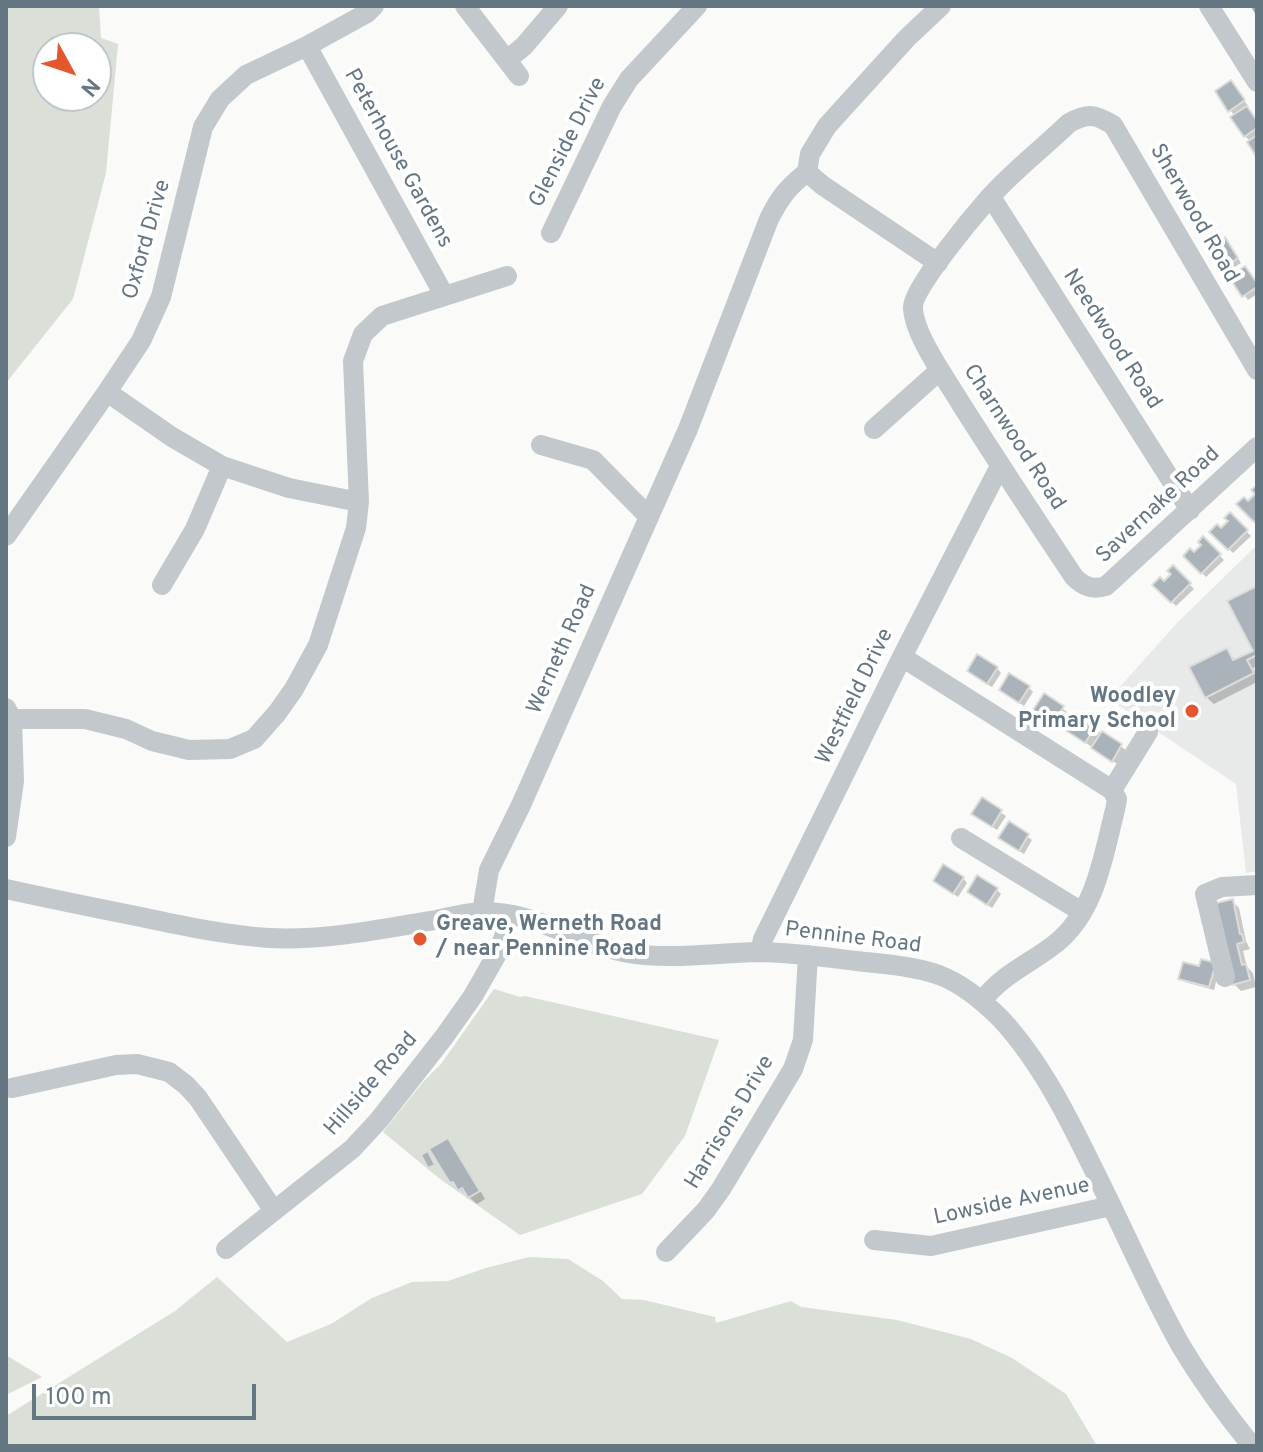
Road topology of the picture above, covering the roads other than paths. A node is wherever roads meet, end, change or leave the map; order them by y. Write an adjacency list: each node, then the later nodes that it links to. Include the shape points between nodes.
1 (374, 6): 7 (street, Oxford Drive)
2 (465, 6): 3 (street, via 513,68 524,46)
3 (558, 6)
4 (697, 6): 11 (street, Glenside Drive, via 629,79)
5 (941, 6): 9 (street, Werneth Road, via 827,126 810,154)
6 (1209, 6): 8 (street)
7 (307, 46): 14 (street, Peterhouse Gardens); 17 (street, Oxford Drive, via 246,75 220,99 203,127 161,297 141,341)
8 (1257, 82)
9 (807, 172): 12 (street); 25 (street, Werneth Road, via 791,184 769,219)
10 (991, 197): 12 (street); 16 (street, Sherwood Road, via 1069,123 1098,116 1113,125); 24 (street, Needwood Road)
11 (551, 233)
12 (938, 263): 15 (street, Charnwood Road, via 912,305 919,332)
13 (507, 276): 14 (street)
14 (444, 295): 23 (street, via 382,316 363,334 353,361)
15 (940, 370): 18 (street); 22 (street, Charnwood Road)
16 (1257, 370)
17 (107, 392): 21 (street); 26 (street, Oxford Drive)
18 (874, 429)
19 (541, 445): 25 (street, via 593,460)
20 (1257, 447): 24 (street, Savernake Road)
21 (222, 466): 23 (street, via 289,488); 27 (street, via 195,529)
22 (1000, 466): 28 (street, Charnwood Road, via 1074,577); 29 (street, Westfield Drive)
23 (359, 502): 30 (street, via 356,528 318,645 294,689 254,739 230,749 189,750 85,719)
24 (1190, 510): 28 (street, Savernake Road, via 1106,586)
25 (649, 517): 37 (street, Werneth Road, via 489,870)
26 (6, 536)
27 (162, 585)
28 (1089, 588)
29 (902, 657): 32 (street); 40 (street, Westfield Drive)
30 (9, 714): 33 (street, via 14,781)
31 (1148, 732): 32 (street)
32 (1112, 790): 38 (street, via 1115,810 1093,892)
33 (6, 837)
34 (961, 838): 38 (street)
35 (1257, 885): 42 (street, via 1205,894)
36 (6, 889): 37 (street, via 190,927 276,938 348,934)
37 (482, 912): 39 (street, Pennine Road)
38 (1082, 912): 43 (street, via 1056,943 1000,981)
39 (505, 915): 40 (street, Pennine Road, via 630,953 679,957); 46 (street, Hillside Road, via 497,954 413,1080 352,1149)
40 (760, 952): 41 (street, Pennine Road)
41 (808, 955): 43 (street, Pennine Road, via 937,975); 49 (street, Harrisons Drive, via 803,1040 793,1069 721,1189)
42 (1225, 977)
43 (982, 1001): 45 (street, Pennine Road, via 1016,1038 1058,1100)
44 (12, 1088): 46 (street, via 116,1065 169,1072 198,1098)
45 (1111, 1206): 47 (street, Lowside Avenue, via 931,1246); 50 (street, Pennine Road, via 1182,1346)
46 (274, 1211): 48 (street, Hillside Road)
47 (874, 1240)
48 (226, 1249)
49 (666, 1252)
50 (1252, 1446)

